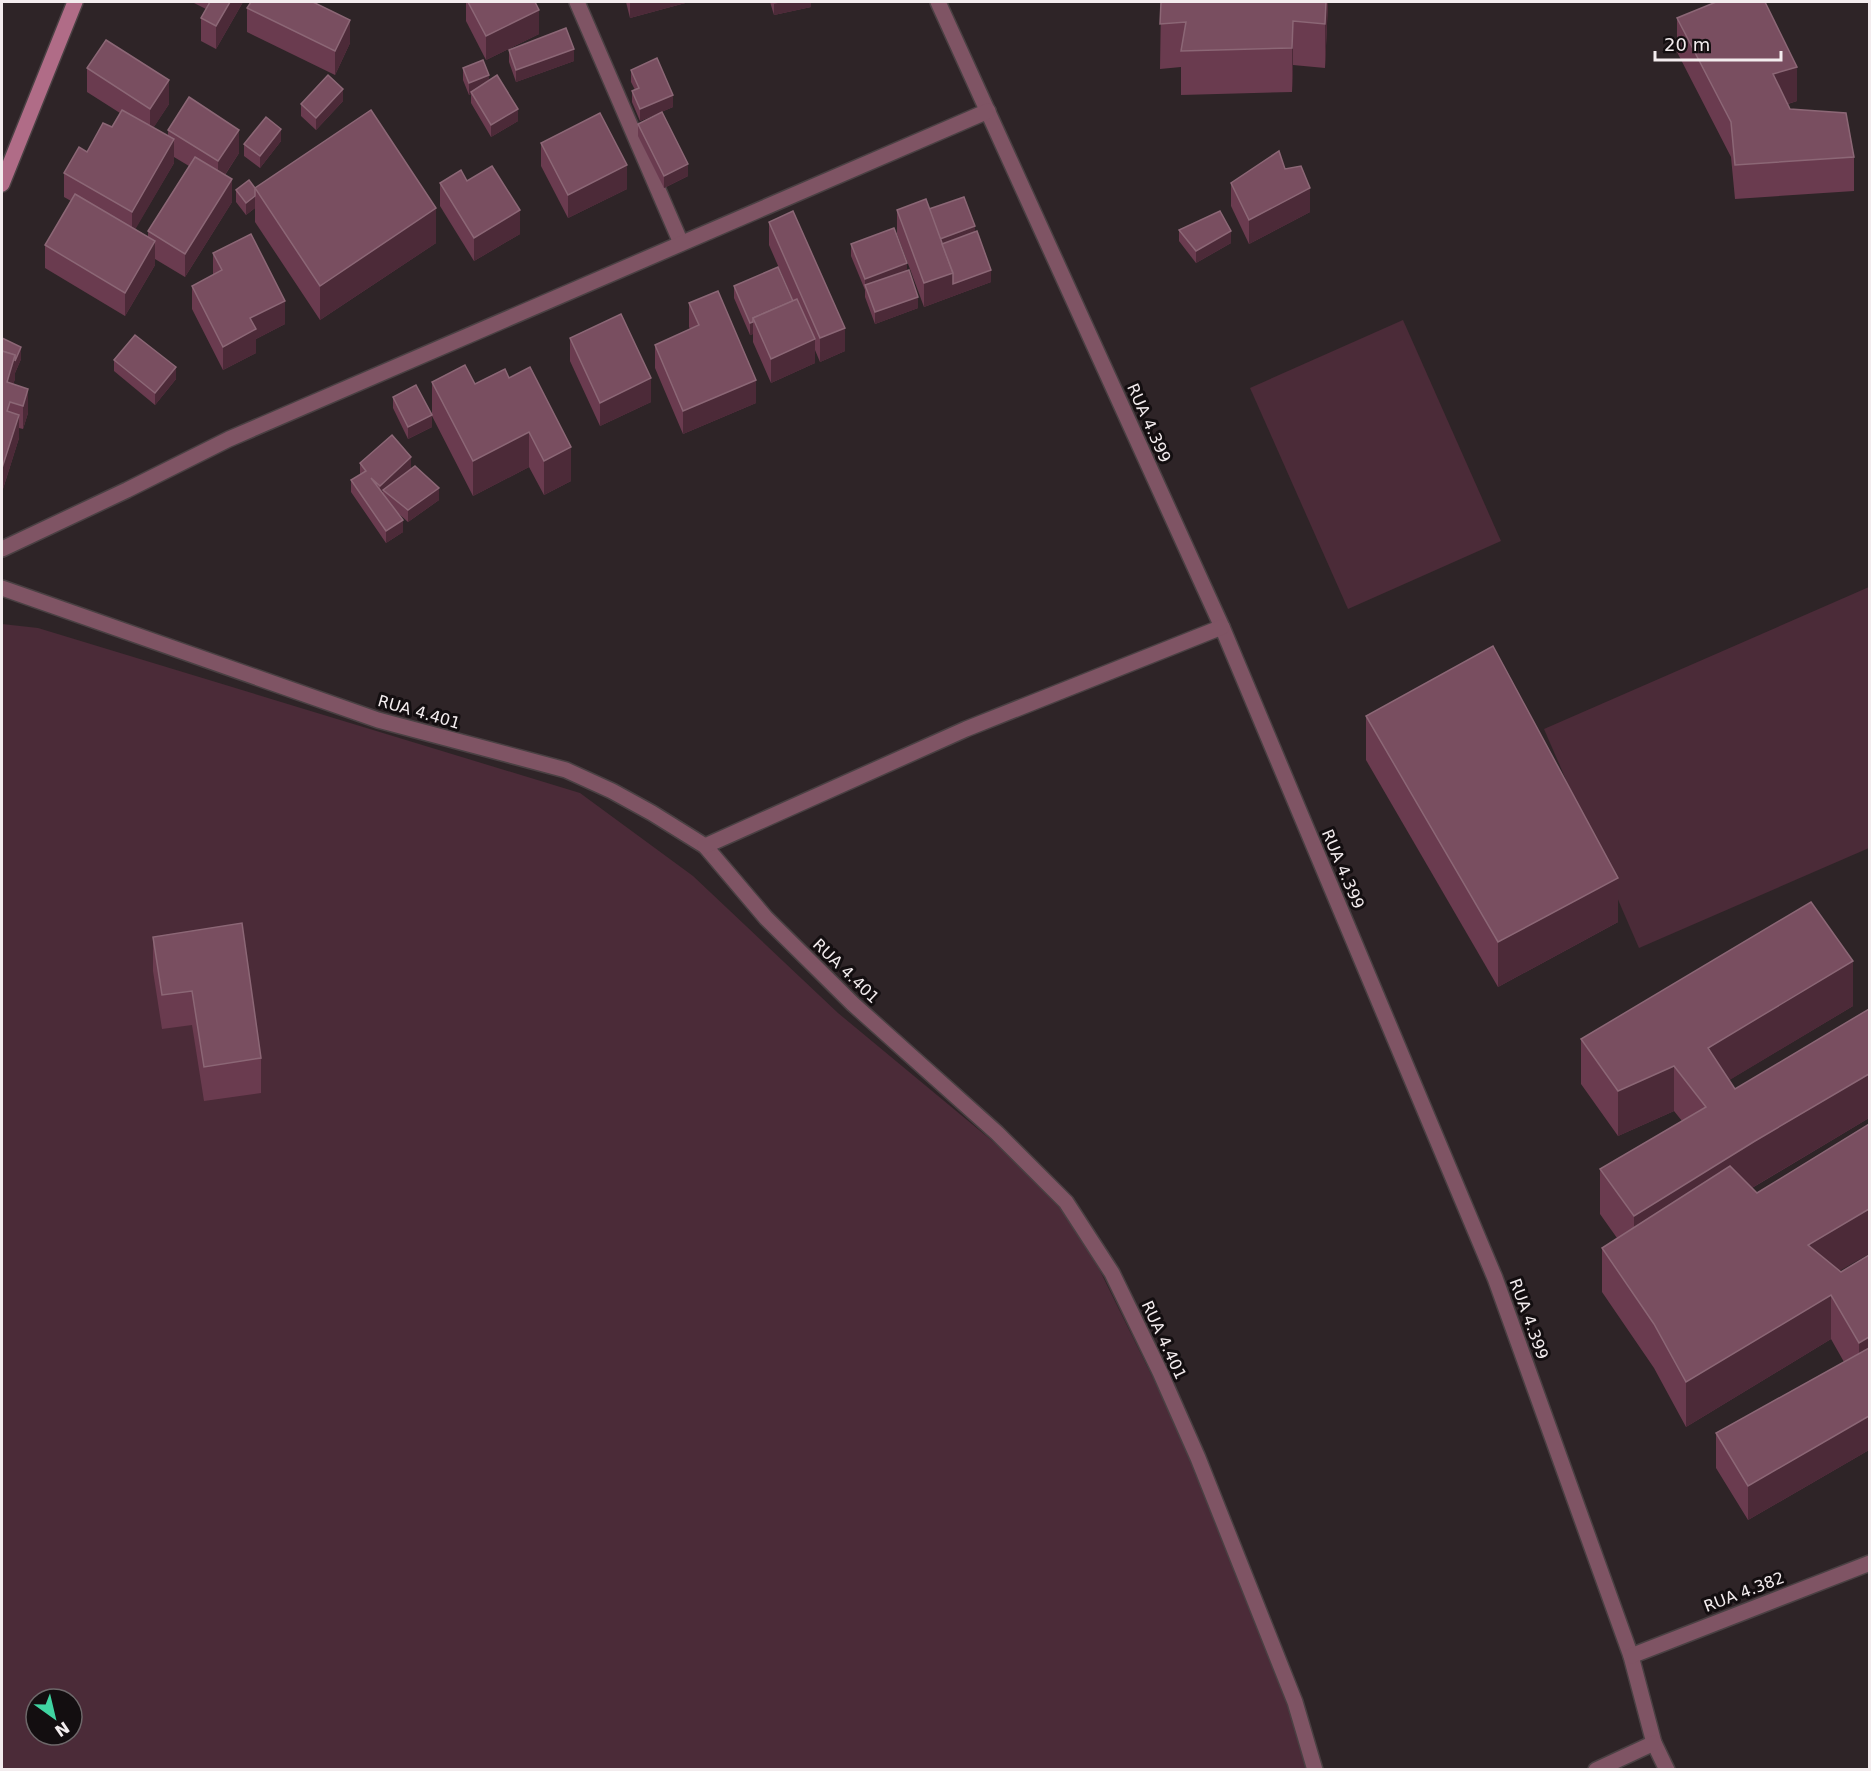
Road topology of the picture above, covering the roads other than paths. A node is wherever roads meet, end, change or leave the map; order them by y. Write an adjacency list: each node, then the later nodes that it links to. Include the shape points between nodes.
1 (75, 2): 5 (main road)
2 (577, 2): 6 (street)
3 (938, 2): 4 (street, RUA 4.399)
4 (988, 111): 6 (street); 9 (street, RUA 4.399)
5 (2, 184)
6 (681, 243): 7 (street, via 229,439)
7 (2, 549)
8 (2, 588): 10 (street, RUA 4.401, via 378,720 566,770 612,791)
9 (1222, 627): 10 (street, via 966,729); 12 (street, RUA 4.399, via 1495,1278)
10 (705, 846): 14 (street, RUA 4.401, via 766,918 853,1004 997,1133 1066,1202 1112,1273 1160,1372 1295,1702)
11 (1869, 1563): 12 (street, RUA 4.382)
12 (1631, 1656): 13 (street, RUA 4.399)
13 (1654, 1743): 15 (street); 16 (street, RUA 4.399)
14 (1315, 1770)
15 (1596, 1770)
16 (1667, 1770)

